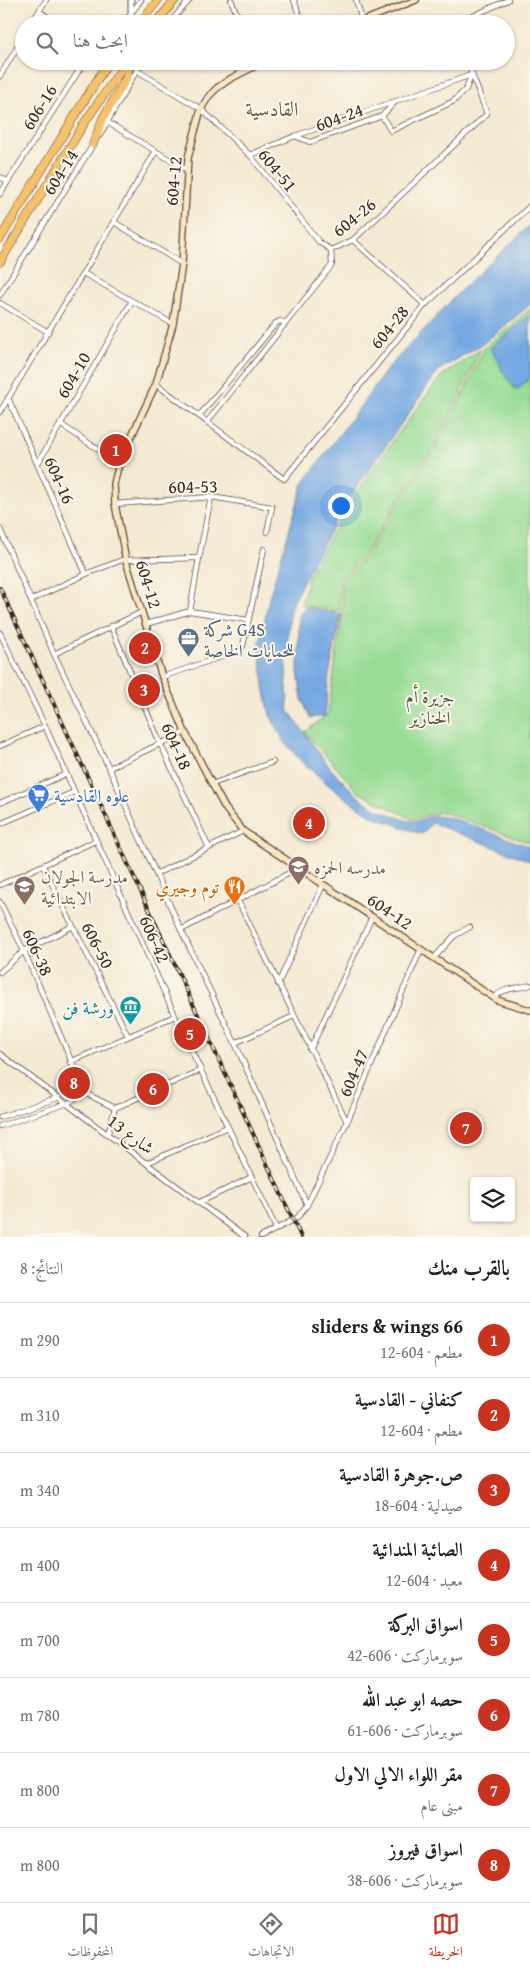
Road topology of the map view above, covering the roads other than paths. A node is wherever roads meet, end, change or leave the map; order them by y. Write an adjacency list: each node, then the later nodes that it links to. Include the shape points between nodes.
1 (46, 0): 12 (street)
2 (130, 0): 13 (street)
3 (141, 0): 13 (street)
4 (158, 0): 16 (highway)
5 (174, 0): 17 (highway)
6 (190, 0): 18 (street)
7 (231, 0): 19 (street)
8 (294, 0): 20 (street)
9 (356, 0): 21 (street)
10 (416, 0): 22 (main road)
11 (508, 0): 23 (street)
12 (39, 11): 14 (street); 15 (street)
13 (130, 13)
14 (37, 15)
15 (45, 15)
16 (146, 15)
17 (162, 15)
18 (177, 15)
19 (237, 15)
20 (299, 15)
21 (360, 15)
22 (377, 15)
23 (473, 15)
24 (15, 51): 33 (street)
25 (79, 70): 46 (street, 606-16)
26 (104, 70): 50 (highway)
27 (123, 70): 53 (highway, via 85,122)
28 (128, 70): 41 (highway)
29 (136, 70): 35 (street, 604-51); 38 (street, 604-14)
30 (470, 70): 32 (street, 604-26)
31 (245, 71): 35 (main road, 604-12, via 217,88)
32 (471, 75): 34 (street); 36 (street, 604-24, via 466,89 454,101 391,131); 51 (street, 604-26, via 487,114)
33 (0, 76)
34 (396, 100): 36 (street); 37 (street)
35 (201, 109): 43 (street, 604-51); 44 (main road, 604-12)
36 (382, 116): 39 (street, 604-24)
37 (346, 118): 39 (street); 40 (street)
38 (108, 122): 41 (street, 604-14); 42 (street)
39 (350, 128): 40 (street, 604-24, via 310,142)
40 (295, 136): 43 (street, 604-24)
41 (94, 144): 56 (street, 604-14)
42 (156, 151): 44 (street); 49 (street, 604-12)
43 (250, 155): 52 (street, 604-51, via 319,242)
44 (187, 170): 54 (main road, 604-12)
45 (0, 177): 46 (street)
46 (7, 181): 47 (street, 606-16)
47 (0, 194)
48 (530, 206): 59 (street, 604-28)
49 (114, 222): 54 (street); 55 (street, 604-12)
50 (0, 239)
51 (353, 240): 52 (street, 604-26); 59 (street)
52 (331, 250): 60 (street, 604-26, via 332,265)
53 (0, 262)
54 (182, 264): 61 (main road, 604-12)
55 (83, 273): 57 (street); 62 (street, 604-12)
56 (0, 295)
57 (132, 301): 61 (street); 68 (street, 604-10)
58 (0, 303): 62 (street)
59 (425, 305): 67 (street, 604-28, via 284,479)
60 (286, 323): 66 (street, via 276,323); 67 (street, 604-26)
61 (173, 324): 63 (main road, 604-12)
62 (48, 332): 64 (street, 604-12)
63 (156, 384): 66 (street); 70 (main road, 604-12)
64 (8, 398): 65 (street, 604-12); 69 (street, 604-16)
65 (0, 412)
66 (199, 416): 67 (street)
67 (207, 422)
68 (60, 424): 69 (street, 604-10); 70 (street)
69 (38, 463): 78 (street, 604-16)
70 (119, 463): 72 (main road, 604-12)
71 (212, 497): 72 (street, 604-53); 74 (street, 604-53, via 272,507); 76 (street)
72 (115, 504): 77 (main road, 604-12)
73 (0, 528): 79 (street)
74 (267, 532)
75 (264, 548): 82 (street)
76 (199, 558): 77 (street); 80 (street)
77 (126, 561): 78 (street); 81 (main road, 604-12)
78 (86, 574): 79 (street)
79 (31, 600): 86 (street)
80 (190, 611): 82 (street); 83 (street)
81 (142, 612): 83 (main road, 604-12); 84 (street)
82 (248, 620): 87 (street, via 243,646 238,651)
83 (146, 624): 87 (main road, 604-12)
84 (111, 626): 86 (street); 90 (street, 604-18)
85 (0, 633): 88 (street, 606-42)
86 (54, 654): 93 (street)
87 (162, 676): 89 (main road, 604-12)
88 (44, 726): 91 (street); 94 (street, 606-42)
89 (185, 732): 90 (street); 95 (main road, 604-12)
90 (160, 743): 93 (street); 101 (street, 604-18)
91 (0, 746)
92 (273, 762): 95 (street)
93 (109, 768): 104 (street)
94 (66, 774): 96 (street, 606-42); 97 (street)
95 (212, 784): 99 (main road, 604-12)
96 (74, 792): 98 (street); 100 (street, 606-42)
97 (0, 803)
98 (0, 824)
99 (242, 831): 101 (street); 103 (main road, 604-12)
100 (95, 841): 102 (street); 121 (street, 606-42)
101 (209, 848): 104 (street)
102 (43, 866): 105 (street); 110 (street, 606-50)
103 (299, 868): 106 (main road, 604-12); 107 (street)
104 (156, 874): 112 (street)
105 (0, 885)
106 (323, 885): 109 (main road, 604-12); 117 (street)
107 (238, 901): 112 (street); 117 (street)
108 (0, 902): 114 (street, 606-38)
109 (372, 917): 113 (main road, 604-12); 125 (street)
110 (73, 926): 114 (street); 123 (street, 606-50)
111 (470, 927): 115 (street, via 454,936)
112 (180, 930): 124 (street)
113 (421, 949): 115 (main road, 604-12); 134 (street, 604-47)
114 (24, 951): 116 (street); 127 (street, 606-38)
115 (434, 958): 119 (main road, 604-12)
116 (0, 972)
117 (278, 984): 122 (street)
118 (530, 985): 119 (street, via 503,990)
119 (494, 998): 120 (main road, 604-12)
120 (530, 1010)
121 (175, 1016): 123 (street); 128 (street, 606-42)
122 (294, 1016): 124 (street); 125 (street)
123 (128, 1036): 127 (street)
124 (235, 1043): 141 (street)
125 (310, 1050): 134 (street)
126 (0, 1054): 130 (street, شارع 13)
127 (70, 1062): 129 (street, 606-38)
128 (201, 1070): 132 (street); 136 (street, 606-42)
129 (85, 1093): 131 (street); 132 (street)
130 (60, 1098): 131 (street, شارع 13); 133 (street)
131 (68, 1103): 135 (street); 137 (street, شارع 13)
132 (115, 1108): 137 (street)
133 (0, 1117)
134 (347, 1122): 141 (street, 604-47)
135 (0, 1126)
136 (227, 1127): 138 (street); 139 (street, 606-42)
137 (108, 1133): 138 (street, شارع 13)
138 (147, 1163): 140 (street, شارع 13)
139 (252, 1177): 140 (street); 142 (street, 606-42)
140 (200, 1202): 143 (street, شارع 13)
141 (307, 1205): 142 (street, via 296,1218)
142 (276, 1228): 144 (street)
143 (245, 1237)
144 (261, 1237)

